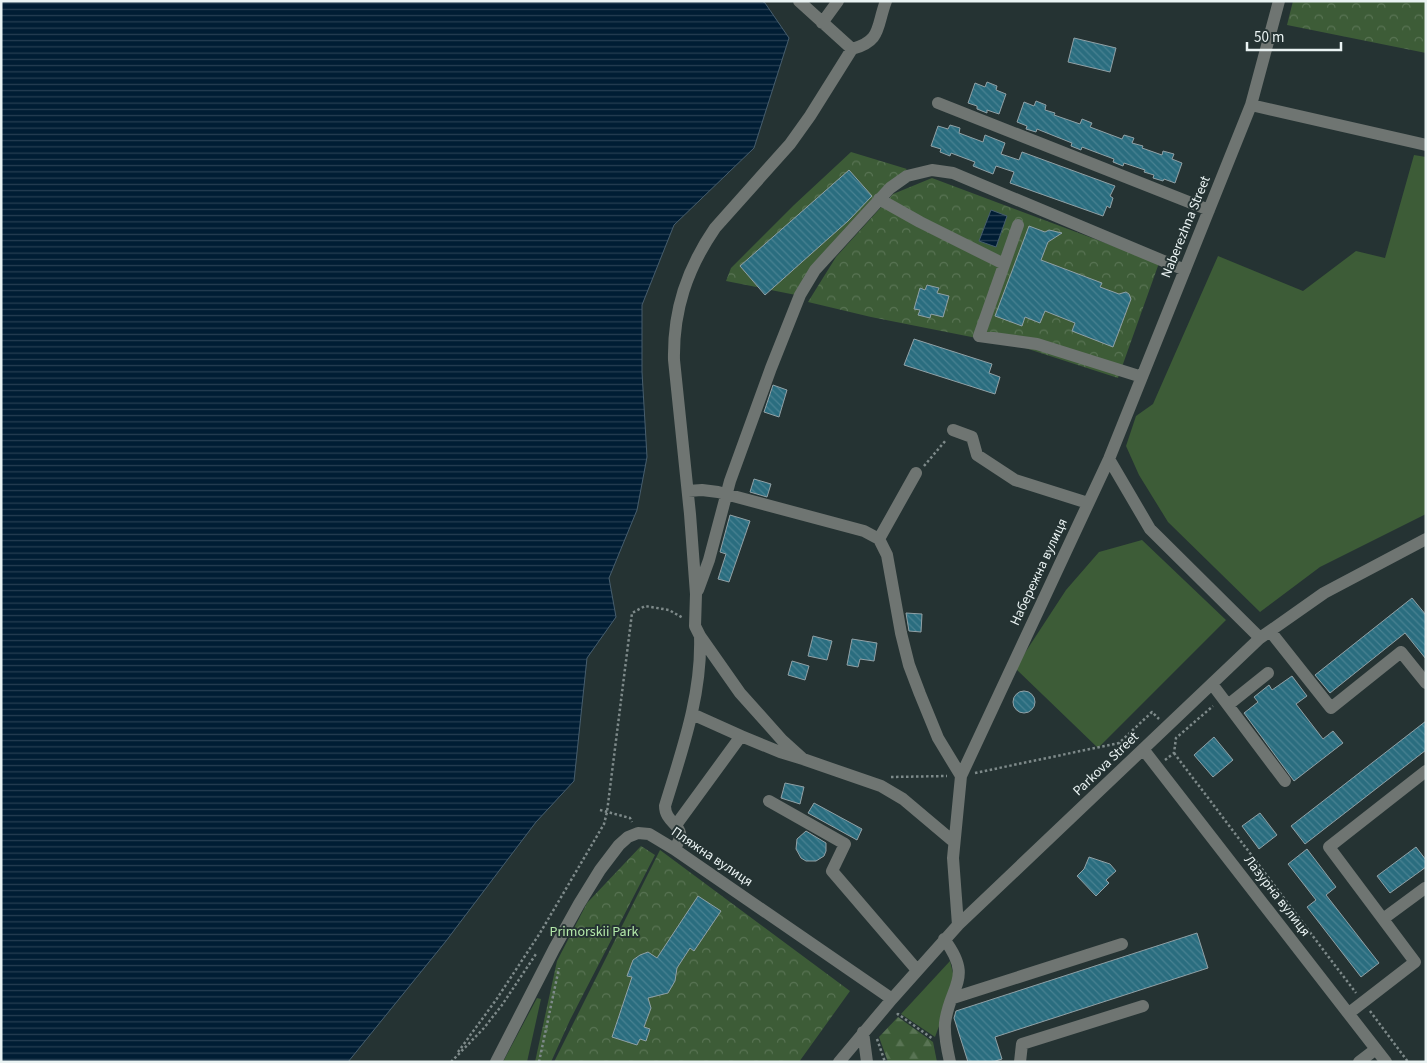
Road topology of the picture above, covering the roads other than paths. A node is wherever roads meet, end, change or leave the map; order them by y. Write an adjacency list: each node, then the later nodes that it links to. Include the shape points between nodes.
1 (800, 1): 5 (street)
2 (838, 1): 5 (street)
3 (886, 1): 6 (street, via 874,39)
4 (1279, 1): 8 (street, Naberezhna Street)
5 (822, 23): 6 (street)
6 (852, 49): 19 (street, via 790,144 715,228 685,284 676,322 674,360)
7 (938, 104): 11 (street)
8 (1251, 105): 9 (street); 11 (street, Naberezhna Street)
9 (1426, 145)
10 (879, 199): 13 (street); 14 (street, via 907,176 932,170 953,173); 20 (street, via 815,270 800,296)
11 (1209, 210): 14 (street, Naberezhna Street)
12 (1018, 225): 13 (street)
13 (1004, 264): 15 (street, via 979,336 1037,344)
14 (1185, 270): 15 (street, Naberezhna Street)
15 (1142, 377): 17 (street, Naberezhna Street)
16 (953, 430): 21 (street, via 972,437 977,455 1015,480)
17 (1109, 459): 21 (street, Набережна вулиця); 26 (street, via 1150,529)
18 (916, 473): 22 (street)
19 (688, 491): 20 (street); 24 (street)
20 (726, 495): 22 (street, via 864,532); 24 (street, via 709,560)
21 (1088, 503): 36 (street, Набережна вулиця)
22 (879, 539): 36 (street, via 887,555 901,632 920,694 938,738)
23 (1426, 539): 26 (street, Parkova Street, via 1324,593)
24 (696, 594): 25 (street)
25 (697, 631): 31 (street, via 701,659); 34 (street, via 740,693)
26 (1265, 634): 28 (street, via 1331,708 1401,652); 29 (street, Parkova Street)
27 (1268, 673): 30 (street)
28 (1426, 683)
29 (1212, 684): 30 (street); 33 (street, Parkova Street)
30 (1225, 701): 37 (street)
31 (692, 714): 32 (street); 39 (street, via 665,806 665,812)
32 (741, 736): 34 (street); 39 (street)
33 (1144, 749): 44 (street, Parkova Street); 51 (street, Лазурна вулиця)
34 (803, 759): 40 (street, via 881,786 914,808)
35 (1426, 771): 43 (street, via 1329,847)
36 (961, 776): 40 (street, Набережна вулиця)
37 (1285, 781)
38 (769, 802): 47 (street, via 845,844 832,872)
39 (676, 825): 41 (street, via 681,835)
40 (954, 842): 44 (street, Набережна вулиця)
41 (674, 848): 49 (street, Пляжна вулиця); 55 (street, Пляжна вулиця, via 649,834 638,833 619,845 575,912)
42 (1425, 888): 43 (street)
43 (1383, 918): 51 (street, via 1415,962)
44 (958, 925): 45 (street, Parkova Street)
45 (944, 939): 47 (street, Parkova Street); 48 (street, via 958,962)
46 (1122, 944): 48 (street)
47 (917, 970): 49 (street, Parkova Street)
48 (953, 998): 54 (street, via 945,1022)
49 (892, 999): 52 (street, Parkova Street)
50 (1143, 1006): 58 (street, via 1022,1044)
51 (1349, 1013): 53 (street, Лазурна вулиця)
52 (863, 1032): 56 (street, Parkova Street); 57 (street)
53 (1376, 1049): 59 (street); 60 (street, Лазурна вулиця)
54 (948, 1055)
55 (496, 1062)
56 (839, 1062)
57 (867, 1062)
58 (1020, 1062)
59 (1359, 1062)
60 (1386, 1062)

